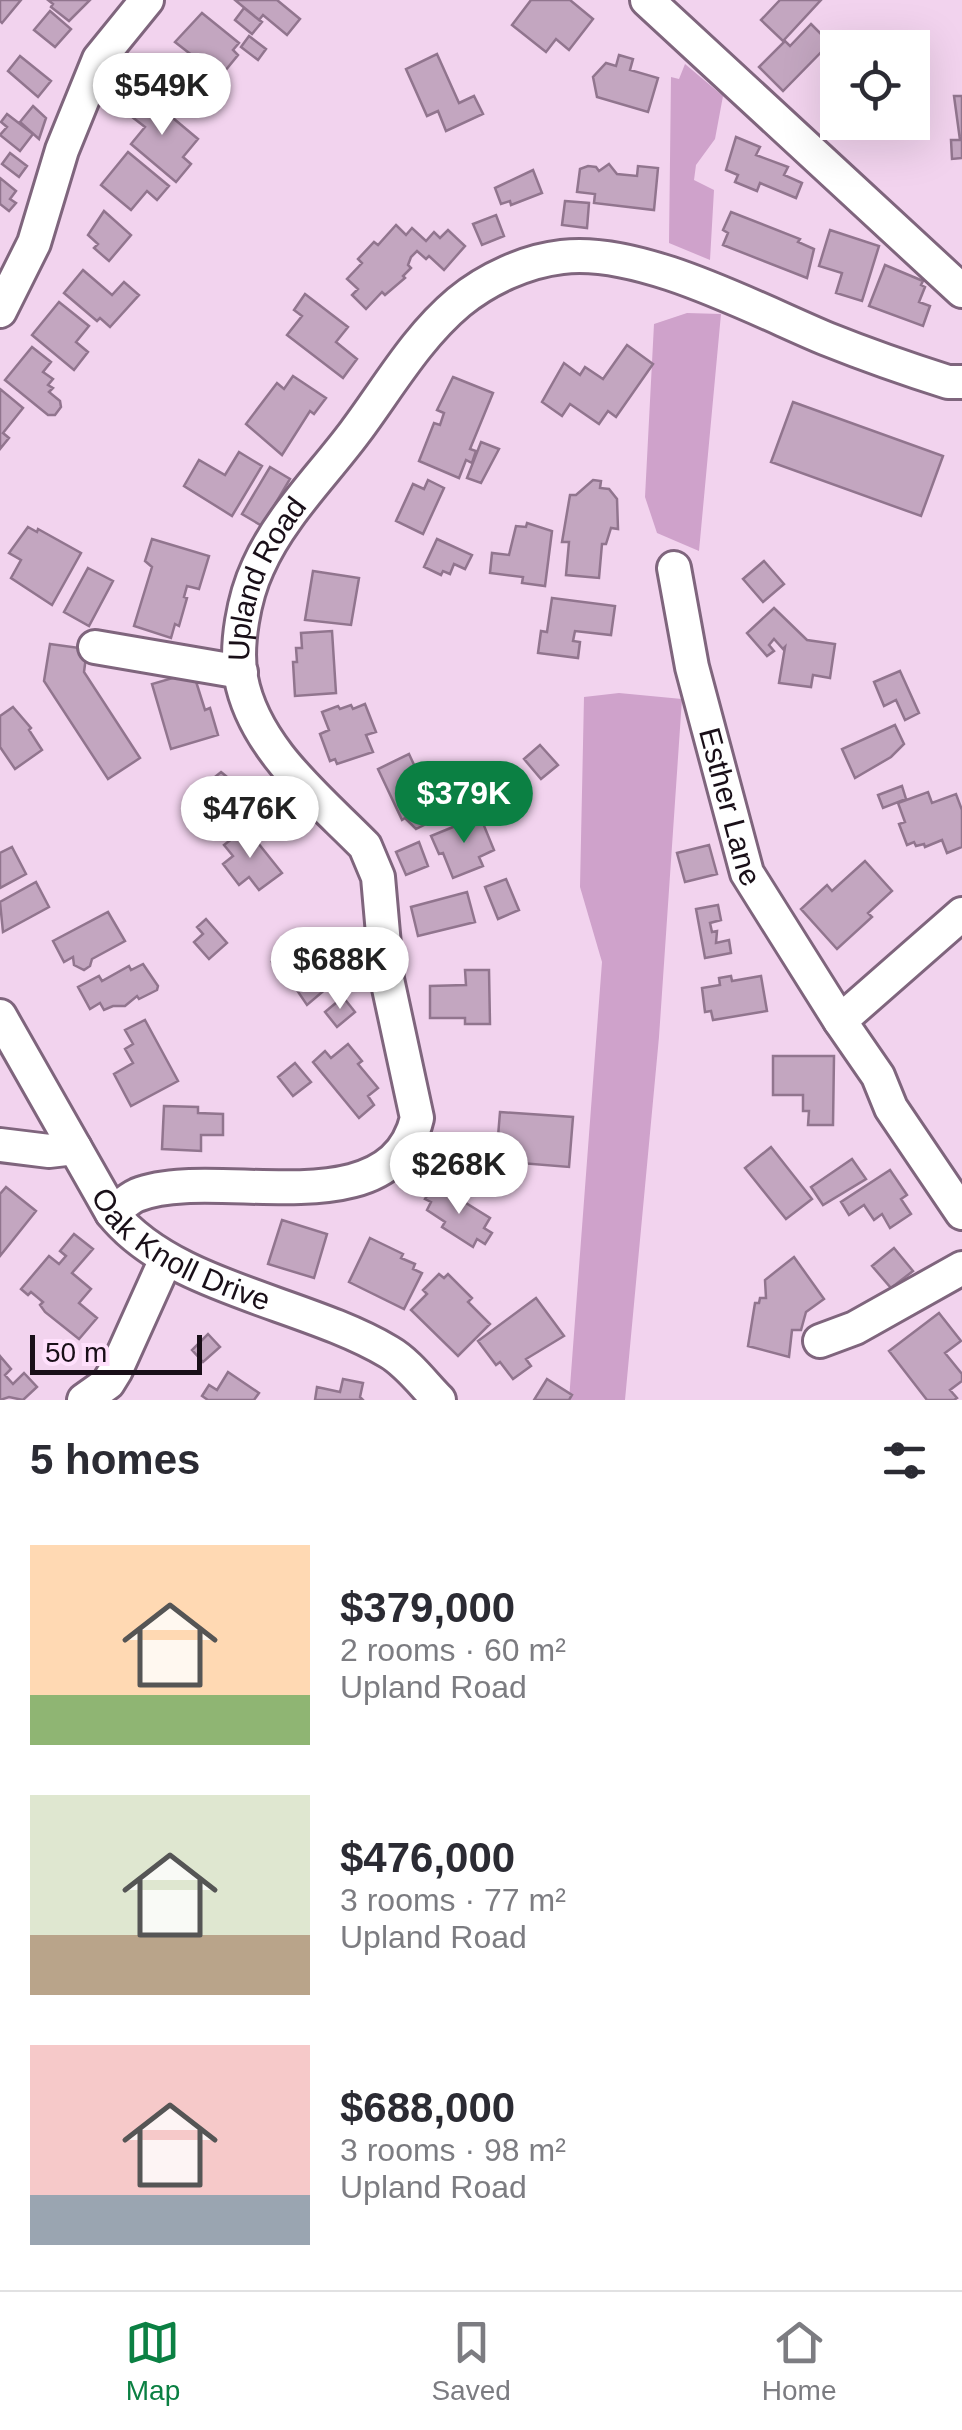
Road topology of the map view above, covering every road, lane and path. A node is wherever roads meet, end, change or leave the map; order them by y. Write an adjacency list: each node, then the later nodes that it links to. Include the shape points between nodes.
1 (146, 0): 4 (street, via 99,60 34,243)
2 (647, 0): 3 (street)
3 (962, 291)
4 (0, 311)
5 (962, 382): 8 (street, Upland Road, via 848,348 672,275 613,259 532,262 460,301 422,340 285,522 248,594)
6 (674, 568): 11 (street, Esther Lane, via 692,667 747,873)
7 (95, 647): 8 (street)
8 (241, 672): 14 (street, Upland Road, via 254,717 290,771 372,858 387,978 417,1118 414,1132 383,1170 361,1179 166,1189 136,1195)
9 (962, 914): 11 (street)
10 (0, 1016): 13 (street, Oak Knoll Drive)
11 (840, 1021): 15 (street, Esther Lane)
12 (0, 1145): 13 (street)
13 (75, 1148): 14 (street, Oak Knoll Drive)
14 (112, 1213): 16 (street, Oak Knoll Drive)
15 (962, 1214)
16 (166, 1259): 19 (street, via 116,1370); 20 (street, Oak Knoll Drive, via 326,1320 393,1354)
17 (962, 1268): 18 (street)
18 (820, 1342)
19 (84, 1400)
20 (439, 1400)

